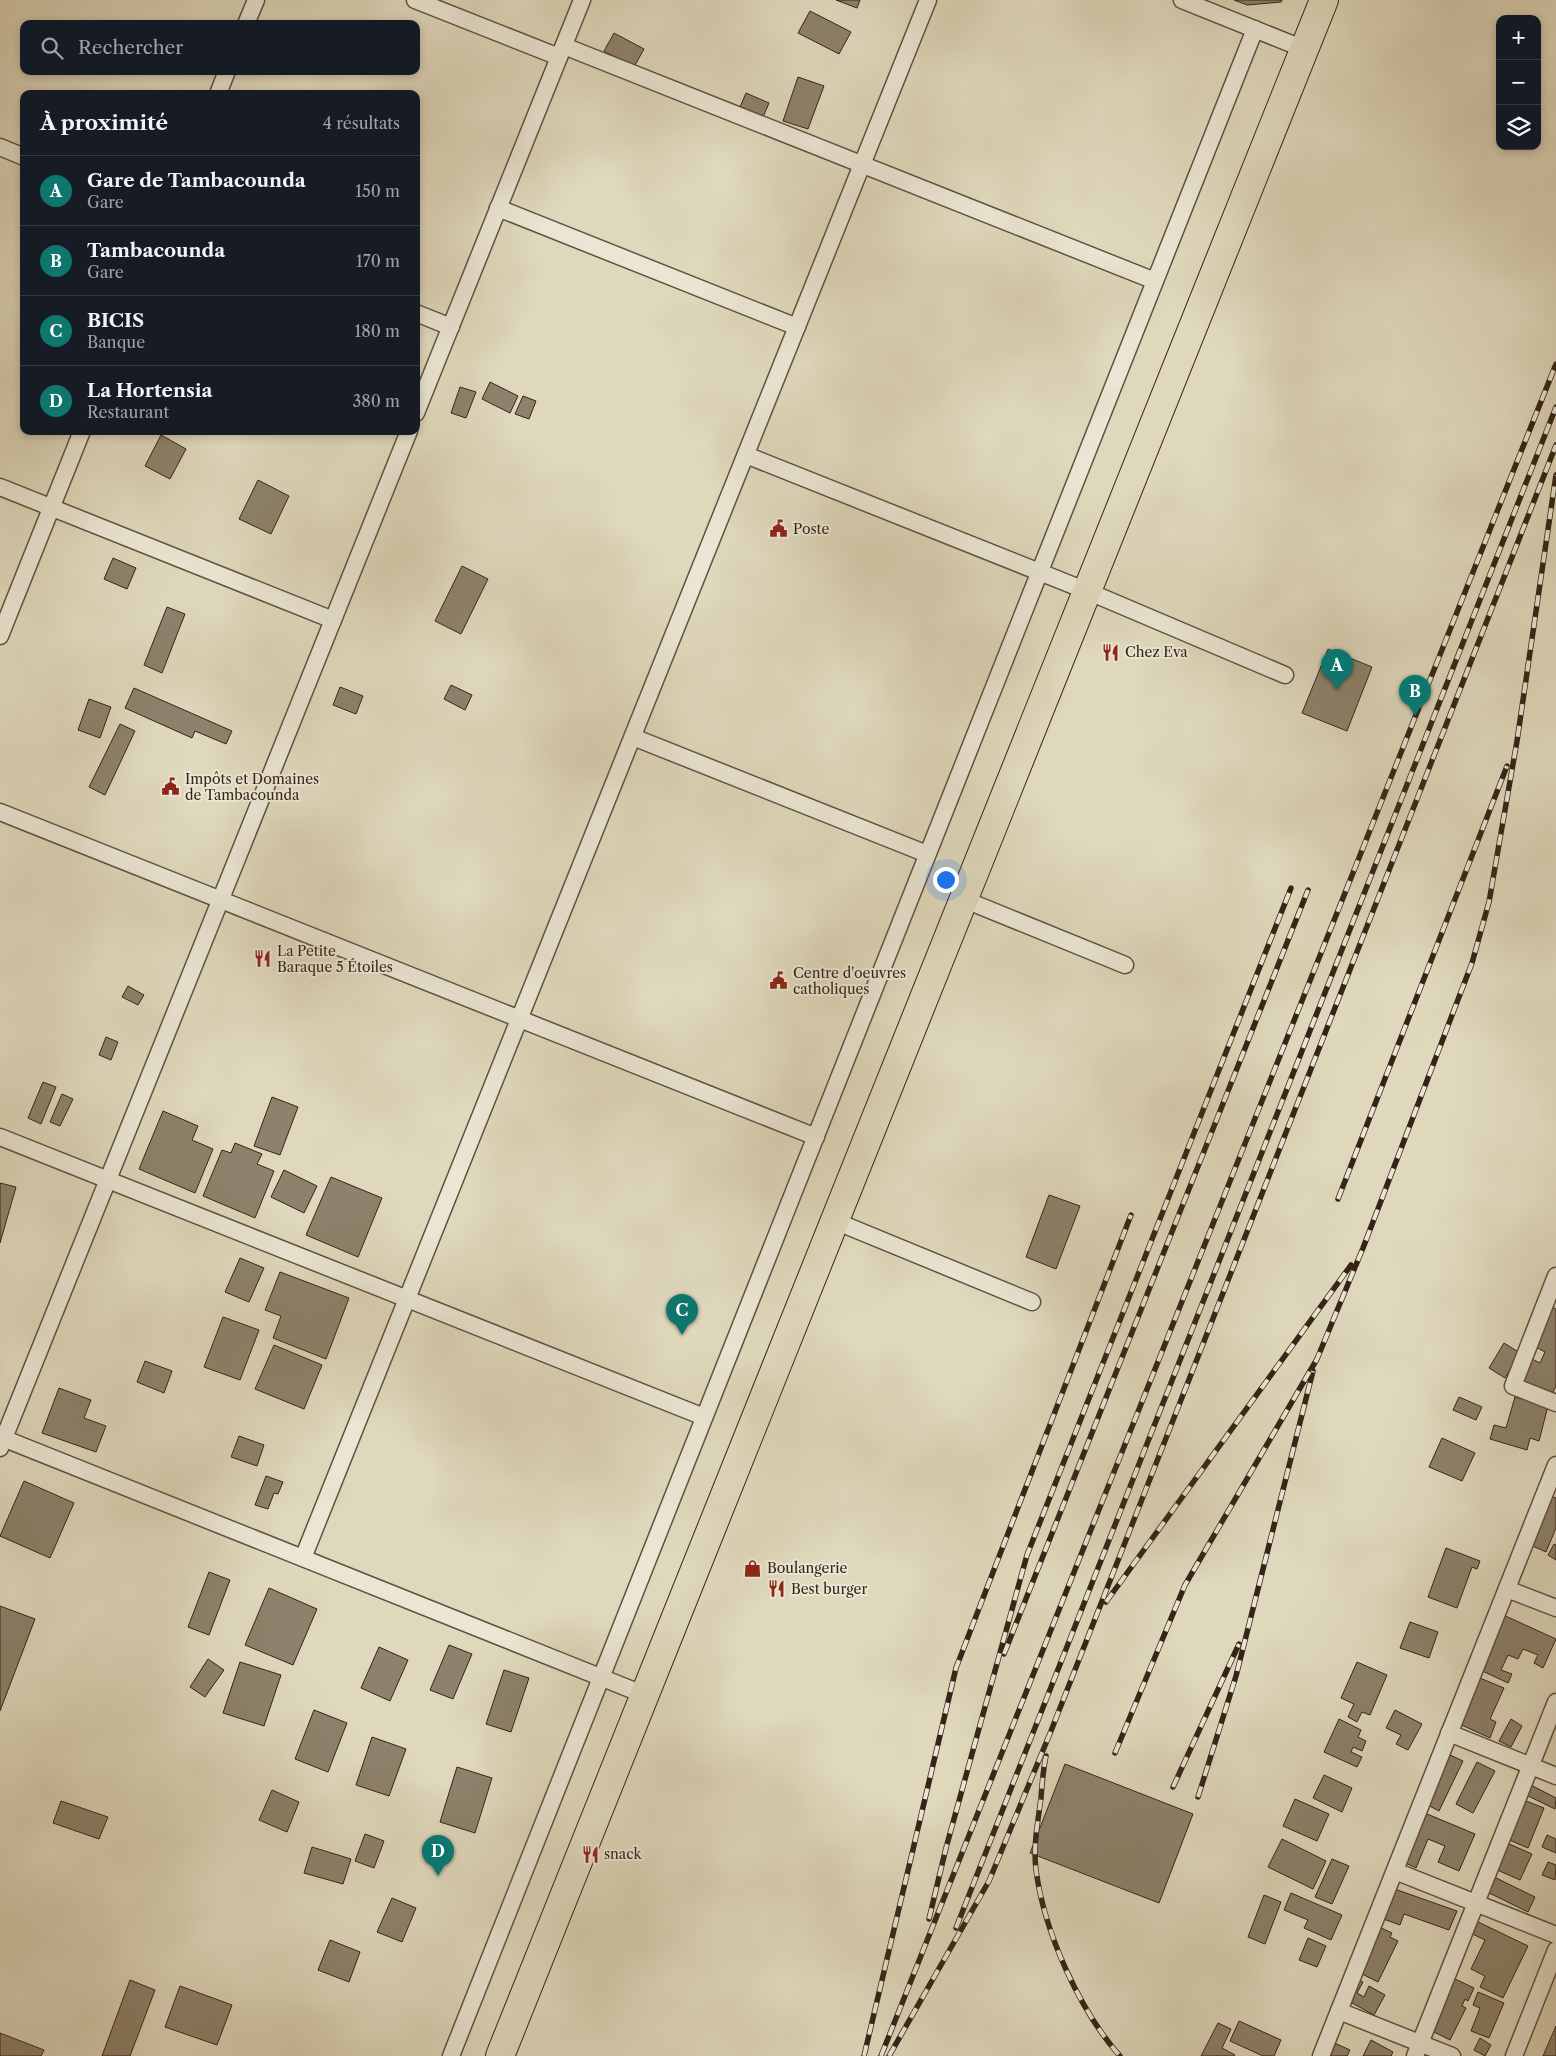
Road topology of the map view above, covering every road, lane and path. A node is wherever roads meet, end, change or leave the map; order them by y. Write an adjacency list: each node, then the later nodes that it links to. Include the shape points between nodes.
1 (256, 0): 7 (street)
2 (416, 0): 10 (street)
3 (582, 0): 10 (street)
4 (928, 0): 15 (street)
5 (1182, 0): 8 (street)
6 (1324, 0): 9 (highway)
7 (248, 20)
8 (1255, 29): 9 (street); 17 (street)
9 (1304, 49): 28 (highway)
10 (562, 52): 15 (street); 16 (street)
11 (225, 75): 12 (street)
12 (220, 90)
13 (0, 147): 14 (street)
14 (20, 155)
15 (862, 164): 17 (street); 20 (street)
16 (498, 208): 19 (street); 20 (street)
17 (1155, 281): 27 (street)
18 (420, 315): 19 (street)
19 (451, 327): 21 (street)
20 (797, 327): 24 (street)
21 (420, 403)
22 (80, 435): 26 (street)
23 (407, 435): 29 (street)
24 (746, 455): 27 (street); 32 (street)
25 (0, 487): 26 (street)
26 (52, 508): 29 (street); 30 (street)
27 (1040, 572): 28 (street); 34 (street)
28 (1087, 591): 31 (street); 36 (highway)
29 (333, 620): 35 (street)
30 (0, 636)
31 (1285, 675)
32 (633, 737): 34 (street); 38 (street)
33 (0, 812): 35 (street)
34 (928, 854): 40 (street)
35 (221, 900): 38 (street); 41 (street)
36 (963, 900): 37 (street); 42 (highway)
37 (1125, 966)
38 (520, 1018): 40 (street); 44 (street)
39 (0, 1137): 41 (street)
40 (816, 1137): 47 (street)
41 (108, 1180): 44 (street); 48 (street)
42 (835, 1221): 45 (street); 54 (highway)
43 (1556, 1276): 46 (street, via 1513,1386)
44 (407, 1299): 47 (street); 50 (street)
45 (1032, 1302)
46 (1556, 1403)
47 (704, 1418): 53 (street)
48 (1, 1441): 50 (street)
49 (1556, 1465): 51 (street)
50 (304, 1558): 53 (street)
51 (1507, 1589): 52 (street); 56 (street)
52 (1556, 1608)
53 (601, 1677): 54 (street); 65 (street)
54 (645, 1695): 66 (highway)
55 (1556, 1702): 57 (street)
56 (1449, 1734): 57 (street); 59 (street)
57 (1530, 1766): 58 (street); 60 (street)
58 (1556, 1776)
59 (1395, 1871): 60 (street); 63 (street)
60 (1476, 1904): 61 (street); 64 (street)
61 (1556, 1935)
62 (1556, 1950): 69 (street)
63 (1339, 2011): 64 (street); 67 (street)
64 (1418, 2050): 68 (street)
65 (451, 2056)
66 (500, 2056)
67 (1322, 2056)
68 (1452, 2056)
69 (1514, 2056)

